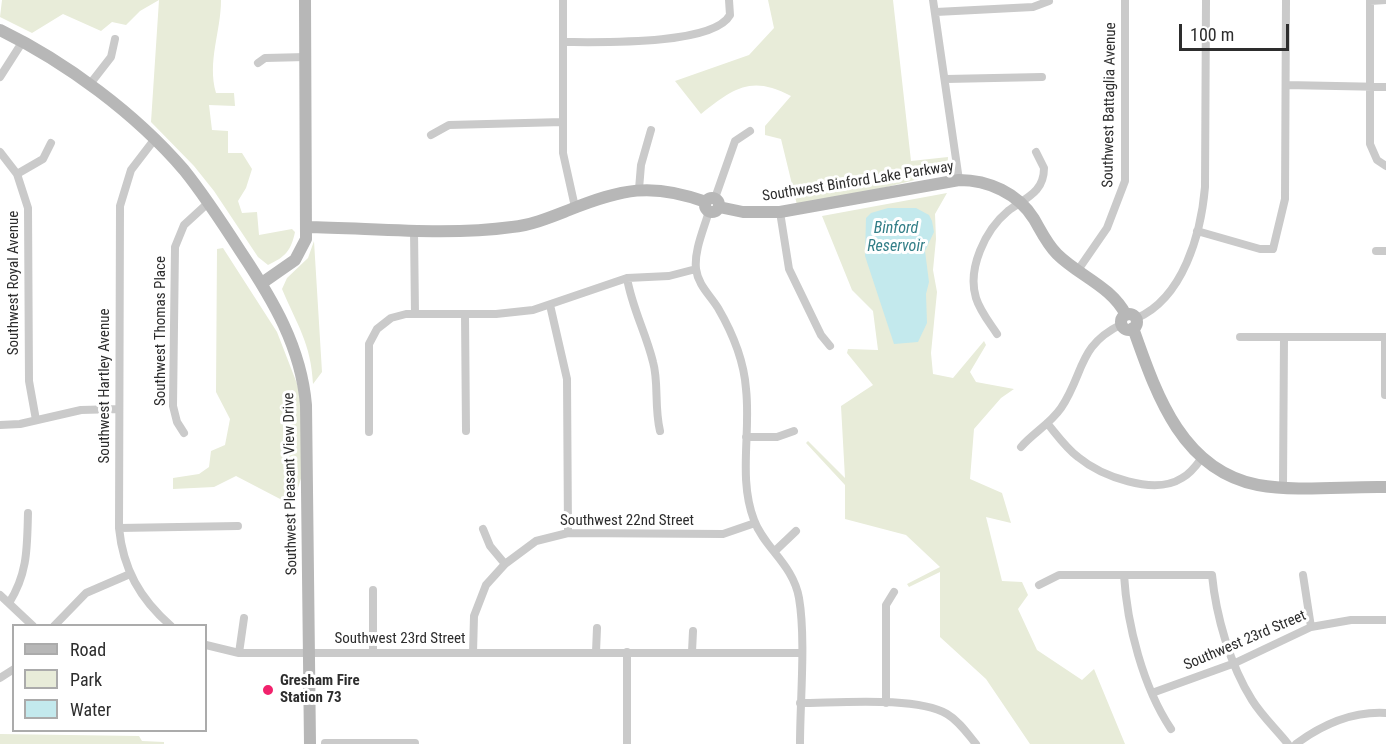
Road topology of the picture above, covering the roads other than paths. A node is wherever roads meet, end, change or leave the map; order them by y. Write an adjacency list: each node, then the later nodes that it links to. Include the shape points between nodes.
1 (305, 0): 16 (street)
2 (563, 0): 15 (street)
3 (729, 0): 15 (street, via 730,15 724,23 677,37 633,42)
4 (933, 0): 11 (street)
5 (1125, 0): 48 (street, Southwest Battaglia Avenue, via 1125,181 1107,228)
6 (1206, 0): 44 (street, via 1205,188)
7 (1286, 0): 22 (street)
8 (1370, 0): 9 (street); 23 (street)
9 (1386, 0)
10 (1049, 1): 11 (street, via 1033,7)
11 (936, 12): 20 (street)
12 (0, 30): 14 (street, Southwest Pleasant View Drive)
13 (115, 39): 21 (street, via 111,57)
14 (23, 41): 18 (street); 21 (street, Southwest Pleasant View Drive)
15 (563, 42): 25 (street)
16 (306, 57): 17 (street, via 265,58); 42 (street)
17 (258, 63)
18 (0, 77)
19 (1042, 77): 20 (street)
20 (946, 78): 35 (street)
21 (90, 84): 29 (street, Southwest Pleasant View Drive)
22 (1286, 86): 23 (street); 44 (street, via 1285,199 1273,249)
23 (1369, 87): 24 (street); 33 (street, via 1370,144 1377,160)
24 (1386, 87)
25 (563, 122): 28 (street, via 449,125); 40 (street, via 564,165)
26 (651, 130): 36 (street)
27 (750, 131): 39 (street, via 735,141)
28 (431, 135)
29 (154, 140): 37 (street, Southwest Pleasant View Drive, via 183,169); 61 (street, Southwest Hartley Avenue, via 131,170 120,206)
30 (51, 143): 34 (street, via 43,159)
31 (0, 153): 34 (street, Southwest Royal Avenue)
32 (1036, 153): 38 (street, via 1044,168 1042,180 1031,198)
33 (1386, 166)
34 (17, 174): 62 (street, Southwest Royal Avenue, via 29,214 28,381)
35 (958, 180): 38 (street, Southwest Binford Lake Parkway, via 993,186); 41 (street, Southwest Binford Lake Parkway)
36 (639, 189): 39 (street, Southwest Binford Lake Parkway, via 666,190); 40 (street, Southwest Binford Lake Parkway, via 609,194)
37 (208, 203): 50 (street, Southwest Pleasant View Drive); 69 (street, Southwest Thomas Place, via 184,225 172,262 173,406)
38 (1021, 204): 48 (street, Southwest Binford Lake Parkway, via 1052,249); 55 (street, via 1008,212 987,236 975,278 976,301)
39 (712, 205): 41 (street, Southwest Binford Lake Parkway, via 743,212); 47 (street, via 696,255)
40 (575, 207): 43 (street, Southwest Binford Lake Parkway, via 511,228)
41 (780, 212): 59 (street, via 789,269)
42 (306, 230): 43 (street, Southwest Binford Lake Parkway); 50 (street, via 304,245 295,260)
43 (414, 230): 52 (street)
44 (1197, 231): 54 (street, via 1172,288 1152,311)
45 (1376, 251): 46 (street)
46 (1386, 251)
47 (696, 269): 49 (street, via 669,276); 70 (street, via 729,331 743,372 747,390)
48 (1078, 270): 54 (street, Southwest Binford Lake Parkway, via 1113,296)
49 (627, 278): 51 (street); 66 (street, via 654,363 655,410)
50 (262, 283): 101 (street, Southwest Pleasant View Drive, via 288,332 305,394)
51 (550, 305): 53 (street, via 512,313); 81 (street, via 567,379)
52 (415, 314): 53 (street); 68 (street, via 399,315 384,323 369,344)
53 (465, 314): 65 (street)
54 (1130, 321): 63 (street, via 1091,346 1065,400); 72 (street, Southwest Binford Lake Parkway, via 1173,424)
55 (997, 334)
56 (1240, 337): 57 (street)
57 (1284, 337): 58 (street); 73 (street)
58 (1386, 337): 60 (street)
59 (830, 346)
60 (1385, 395)
61 (118, 409): 62 (street, via 81,410); 78 (street, Southwest Hartley Avenue)
62 (36, 420): 64 (street)
63 (1047, 423): 71 (street); 72 (street, via 1088,465 1129,481 1173,483)
64 (0, 425)
65 (466, 431)
66 (660, 431)
67 (794, 431): 70 (street, via 777,437)
68 (369, 432)
69 (184, 433)
70 (746, 437): 76 (street, via 746,484)
71 (1021, 447)
72 (1202, 459): 73 (street, Southwest Binford Lake Parkway, via 1233,478 1257,485)
73 (1283, 486): 74 (street, Southwest Binford Lake Parkway)
74 (1386, 487)
75 (28, 513): 91 (street, via 27,563)
76 (755, 523): 81 (street, Southwest 22nd Street, via 723,534); 82 (street)
77 (238, 526): 78 (street)
78 (119, 528): 84 (street, Southwest Hartley Avenue)
79 (483, 529): 83 (street, via 490,546)
80 (796, 531): 82 (street)
81 (568, 533): 83 (street, Southwest 22nd Street, via 536,541)
82 (775, 551): 108 (street, via 797,590)
83 (505, 564): 107 (street, Southwest 22nd Street, via 478,601)
84 (130, 574): 95 (street, via 91,590); 96 (street, Southwest Hartley Avenue, via 144,598)
85 (1124, 575): 87 (street, via 1059,575); 109 (street, via 1212,575 1218,611); 110 (street, via 1129,620)
86 (1303, 575): 97 (street)
87 (1039, 585)
88 (373, 590): 102 (street)
89 (894, 592): 112 (street, via 886,605)
90 (0, 595): 91 (street)
91 (9, 603): 94 (street)
92 (244, 618): 106 (street)
93 (1386, 620): 97 (street, Southwest 23rd Street, via 1351,620)
94 (31, 624)
95 (56, 624)
96 (169, 624)
97 (1311, 627): 109 (street, Southwest 23rd Street)
98 (597, 628): 103 (street)
99 (693, 631): 105 (street)
100 (207, 645): 106 (street, Southwest 23rd Street)
101 (310, 652): 102 (street, Southwest 23rd Street); 106 (street, Southwest 23rd Street); 118 (street, Southwest Pleasant View Drive)
102 (373, 652): 107 (street, Southwest 23rd Street)
103 (596, 652): 104 (street, Southwest 23rd Street); 107 (street, Southwest 23rd Street)
104 (627, 652): 105 (street, Southwest 23rd Street); 119 (street)
105 (692, 652): 108 (street, Southwest 23rd Street)
106 (239, 653)
107 (472, 653)
108 (800, 653): 111 (street)
109 (1235, 663): 110 (street, Southwest 23rd Street); 122 (street, via 1251,698)
110 (1152, 693): 114 (street)
111 (800, 703): 112 (street); 120 (street)
112 (886, 703): 121 (street, via 945,713)
113 (1386, 712): 123 (street, via 1331,722)
114 (1171, 729)
115 (325, 743): 116 (street)
116 (364, 743): 117 (street)
117 (415, 743)
118 (310, 744)
119 (627, 744)
120 (800, 744)
121 (976, 744)
122 (1288, 744)
123 (1296, 744)

